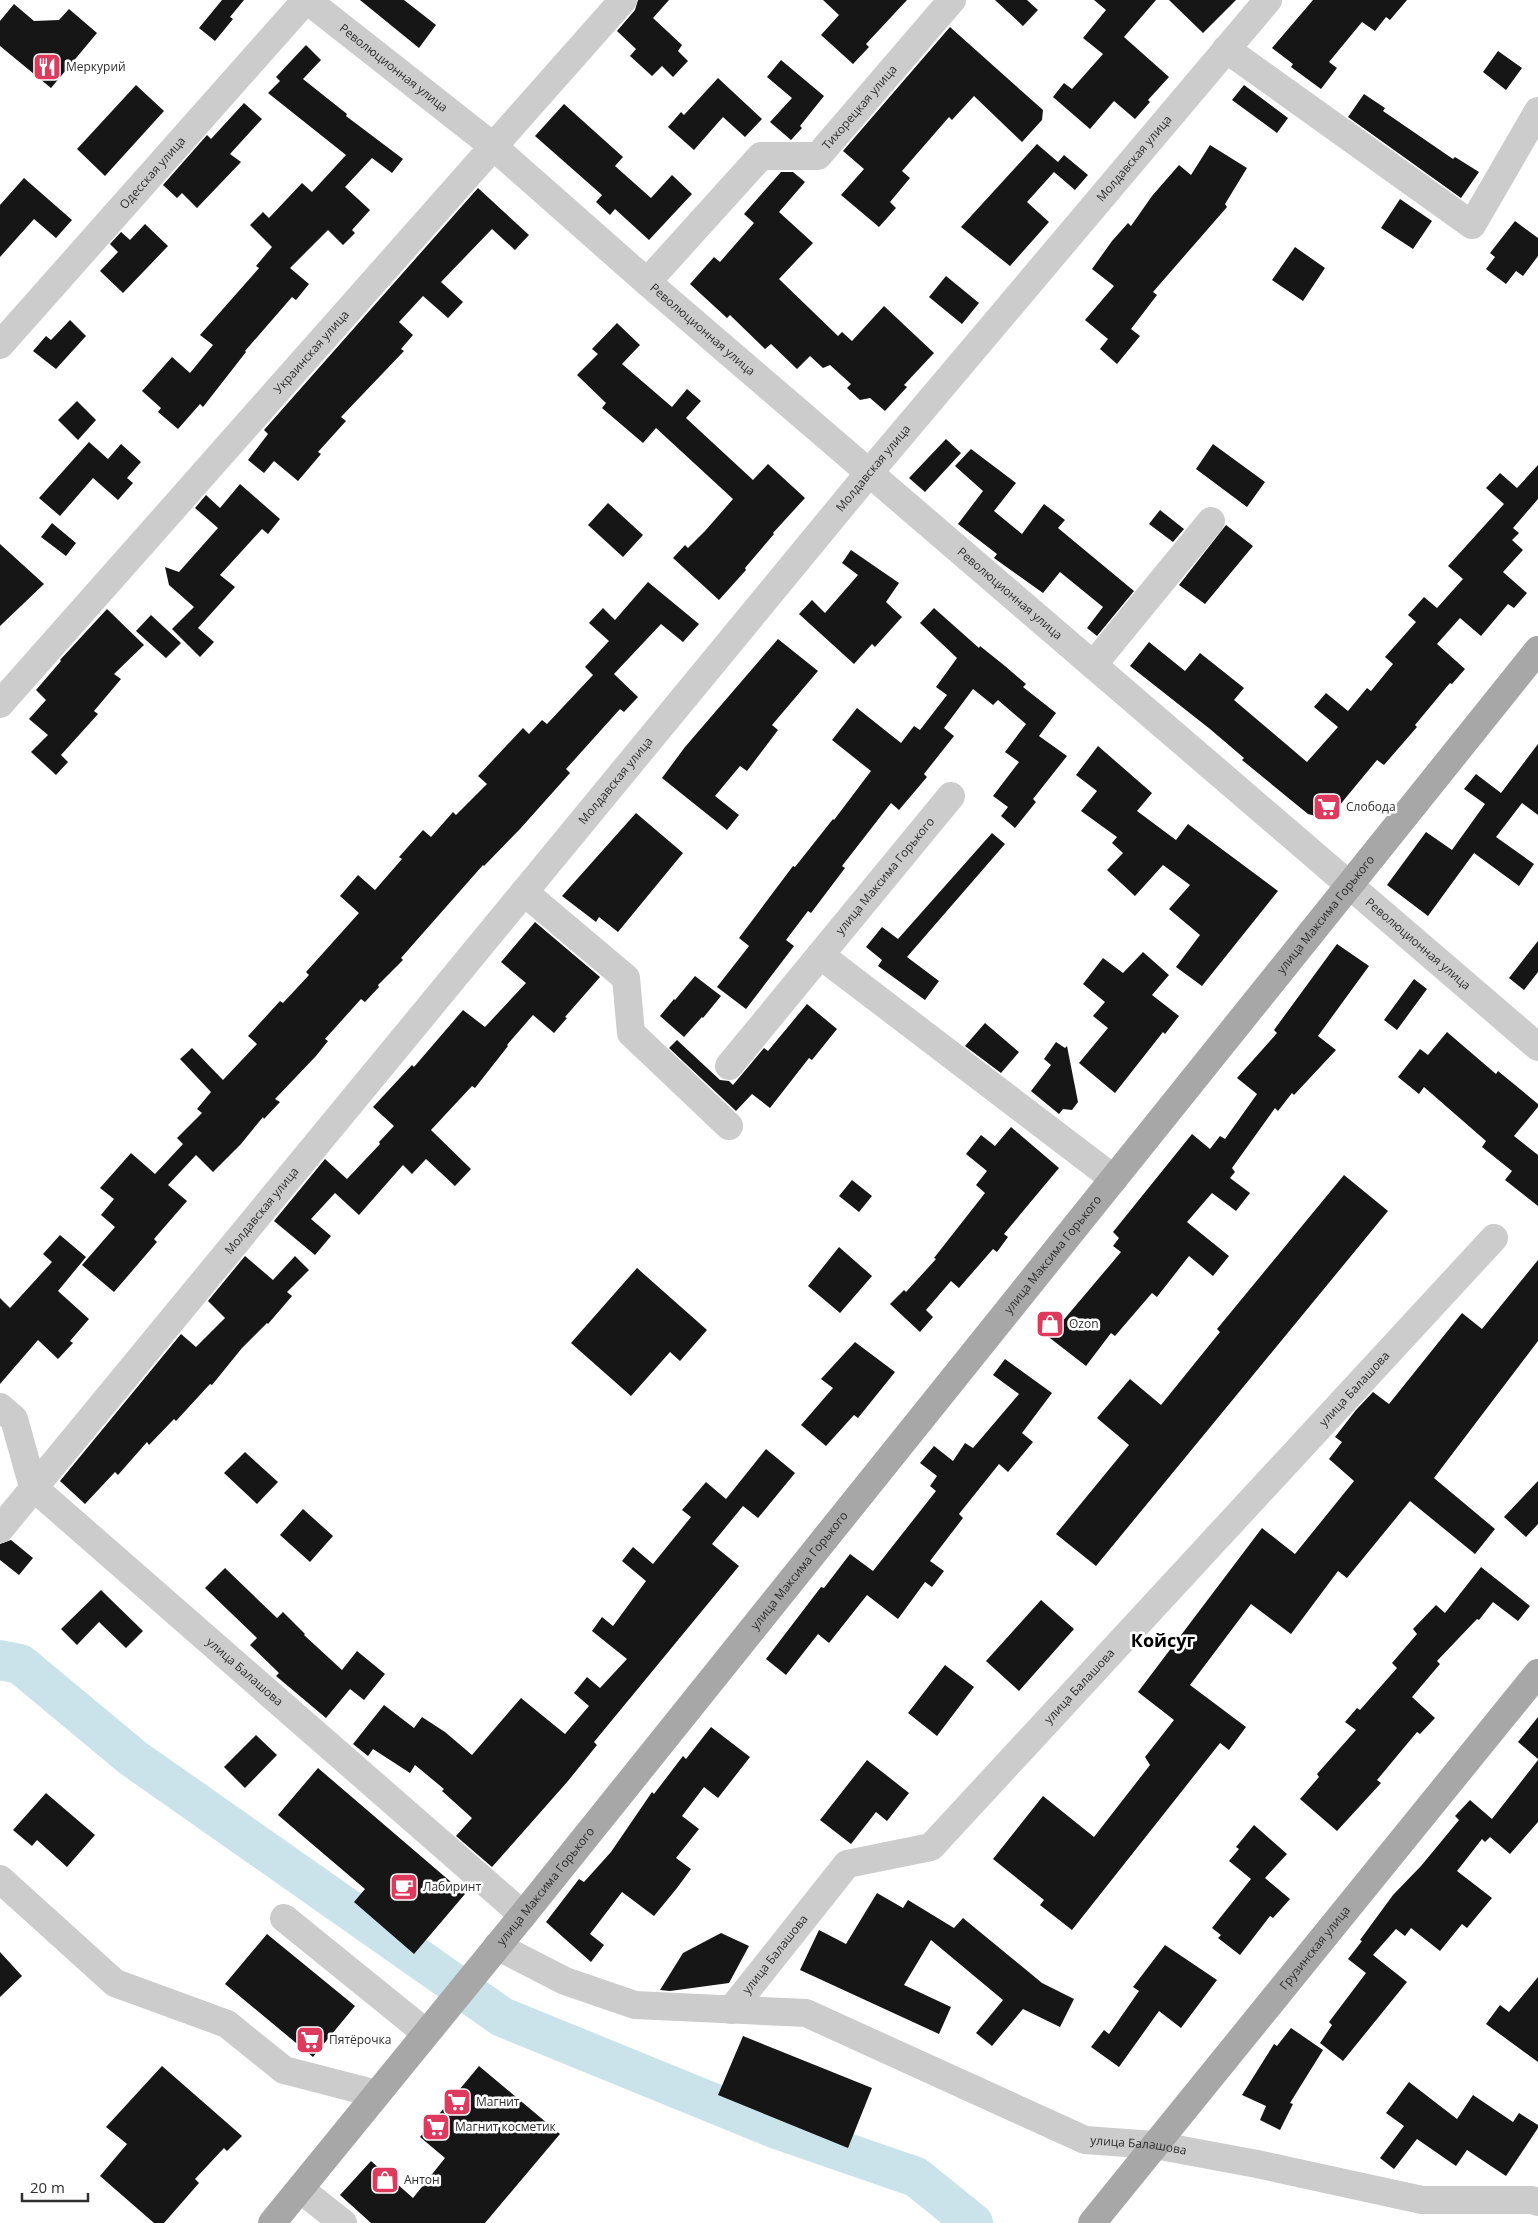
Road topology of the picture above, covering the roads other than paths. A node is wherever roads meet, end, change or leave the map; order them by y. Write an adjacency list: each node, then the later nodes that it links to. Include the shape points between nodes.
1 (307, 0): 7 (street, Революционная улица); 9 (street, Одесская улица)
2 (623, 0): 7 (street, Украинская улица)
3 (952, 0): 8 (street, Тихорецкая улица, via 818,156 761,156)
4 (1268, 0): 5 (street, Молдавская улица)
5 (1226, 49): 6 (street, via 1472,225); 10 (street, Молдавская улица)
6 (1538, 111)
7 (494, 147): 8 (street, Революционная улица); 14 (street, Украинская улица)
8 (647, 282): 10 (street, Революционная улица)
9 (0, 345)
10 (869, 473): 13 (street, Революционная улица); 17 (street, Молдавская улица)
11 (1211, 521): 13 (street)
12 (1538, 650): 16 (main road, улица Максима Горького)
13 (1093, 665): 16 (street, Революционная улица)
14 (0, 704)
15 (952, 796): 18 (street, улица Максима Горького)
16 (1350, 886): 19 (street, Революционная улица); 22 (main road, улица Максима Горького)
17 (524, 892): 21 (street, via 626,978 631,1033); 25 (street, Молдавская улица)
18 (820, 955): 20 (street, улица Максима Горького); 22 (street)
19 (1538, 1047)
20 (729, 1066)
21 (729, 1126)
22 (1114, 1179): 29 (main road, улица Максима Горького)
23 (1494, 1238): 32 (street, улица Балашова, via 931,1847 847,1864)
24 (0, 1407): 25 (street, via 14,1419)
25 (33, 1487): 26 (street, Молдавская улица); 29 (street, улица Балашова)
26 (0, 1529)
27 (1538, 1673): 35 (main road, Грузинская улица)
28 (0, 1879): 34 (street, via 115,1983 227,2024 284,2070)
29 (523, 1914): 31 (main road, улица Максима Горького)
30 (284, 1918): 33 (street)
31 (491, 1954): 32 (street, улица Балашова, via 635,2005); 33 (main road, улица Максима Горького)
32 (731, 2010): 35 (street, улица Балашова, via 806,2012 1085,2140)
33 (430, 2028): 34 (main road)
34 (377, 2094): 36 (main road)
35 (1155, 2145): 37 (street, улица Балашова, via 1422,2200); 40 (main road, Грузинская улица)
36 (300, 2189): 38 (main road); 39 (street)
37 (1536, 2197)
38 (272, 2223)
39 (344, 2223)
40 (1092, 2223)

